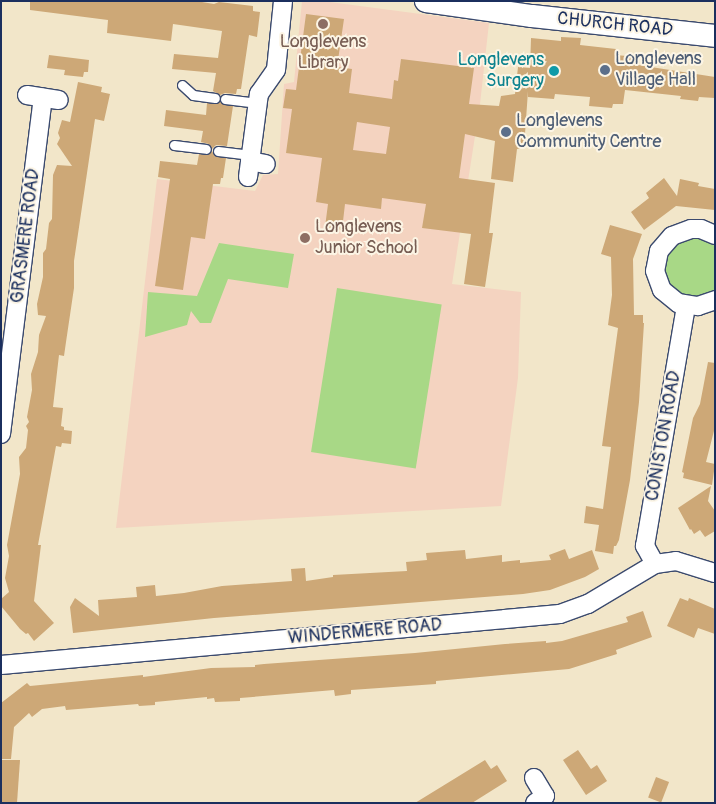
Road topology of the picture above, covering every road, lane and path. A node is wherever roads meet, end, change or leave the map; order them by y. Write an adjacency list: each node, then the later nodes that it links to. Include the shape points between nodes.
1 (283, 1): 8 (street, via 276,70 259,94)
2 (426, 1): 3 (street, CHURCH ROAD)
3 (715, 36)
4 (182, 86): 6 (lane, via 192,96)
5 (43, 98): 16 (street, GRASMERE ROAD)
6 (215, 98)
7 (225, 99): 8 (lane)
8 (258, 103): 12 (street)
9 (174, 145): 10 (lane)
10 (206, 150)
11 (218, 151): 12 (lane)
12 (254, 164)
13 (715, 235): 15 (street, via 701,229 681,231 672,236 659,252 656,266 658,281 669,298)
14 (715, 300): 15 (street)
15 (686, 306): 17 (street, CONISTON ROAD, via 645,546)
16 (1, 434)
17 (655, 564): 18 (street, WINDERMERE ROAD, via 676,561); 19 (street, WINDERMERE ROAD, via 588,604 560,614)
18 (715, 573)
19 (1, 665)
20 (534, 778): 21 (street)
21 (544, 801)

